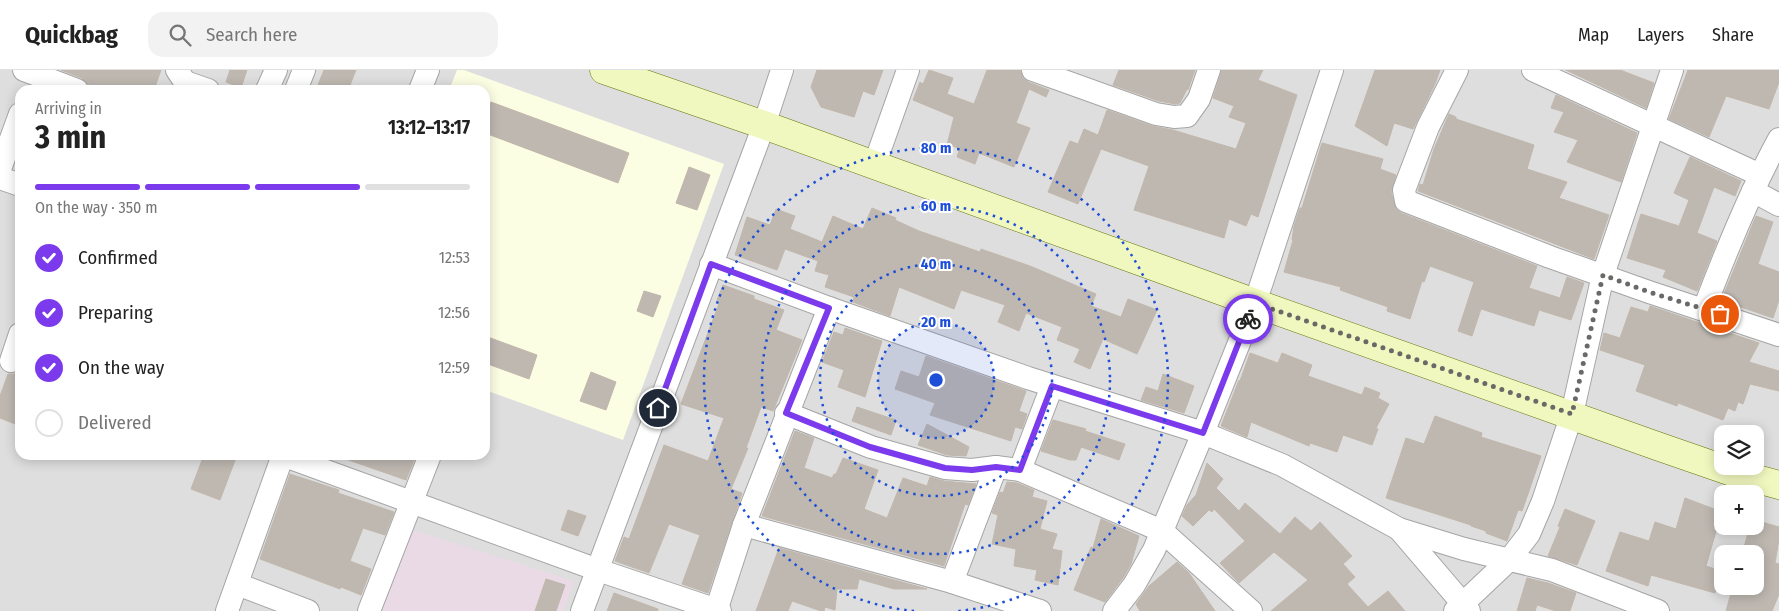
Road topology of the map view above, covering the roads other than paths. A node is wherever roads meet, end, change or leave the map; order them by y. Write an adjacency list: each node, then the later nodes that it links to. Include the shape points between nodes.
1 (177, 70): 16 (street, via 185,82)
2 (276, 70): 17 (street)
3 (304, 70): 18 (street)
4 (428, 70): 19 (street)
5 (604, 70): 20 (street)
6 (782, 70): 20 (street)
7 (908, 70): 24 (street)
8 (1033, 70): 9 (street, via 1156,114 1174,117 1187,116 1199,99)
9 (1209, 70)
10 (1332, 70): 32 (street)
11 (1457, 70): 31 (street, via 1428,127 1404,190 1406,201)
12 (1533, 70): 21 (street)
13 (1672, 70): 21 (street)
14 (31, 76): 15 (street)
15 (61, 85)
16 (194, 85)
17 (269, 85)
18 (298, 85)
19 (422, 85)
20 (764, 124): 24 (street); 30 (street)
21 (1653, 125): 28 (street); 31 (street)
22 (15, 128): 25 (street)
23 (1779, 140): 28 (street)
24 (874, 166): 32 (street)
25 (0, 169)
26 (0, 178): 27 (street)
27 (15, 183)
28 (1756, 183): 29 (street); 34 (street)
29 (1779, 205)
30 (711, 264): 33 (street); 53 (street)
31 (1603, 275): 34 (street); 40 (street)
32 (1255, 303): 40 (street); 41 (street)
33 (829, 308): 38 (street); 39 (street)
34 (1704, 309): 35 (street)
35 (1779, 335)
36 (15, 348): 37 (street)
37 (10, 361)
38 (1052, 386): 41 (street); 46 (street)
39 (786, 413): 45 (street, via 870,447 945,468 972,470); 49 (street)
40 (1572, 414): 47 (street, via 1735,473); 52 (street, via 1540,510 1529,534)
41 (1203, 433): 50 (street, via 1282,465); 51 (street)
42 (281, 460): 55 (street)
43 (297, 460): 48 (street)
44 (428, 460): 48 (street)
45 (996, 467): 46 (street); 54 (street)
46 (1020, 470): 51 (street)
47 (1779, 485)
48 (412, 501): 53 (street); 59 (street)
49 (744, 525): 54 (street); 61 (street)
50 (1399, 529): 52 (street); 56 (street)
51 (1162, 531): 63 (street, via 1147,564); 64 (street)
52 (1509, 560): 56 (street); 65 (street, via 1552,570)
53 (598, 570): 60 (street); 61 (street)
54 (952, 582): 62 (street)
55 (237, 584): 57 (street); 58 (street)
56 (1463, 609)
57 (227, 611)
58 (308, 611)
59 (369, 611)
60 (582, 611)
61 (718, 611)
62 (1040, 611)
63 (1114, 611)
64 (1251, 611)
65 (1658, 611)

